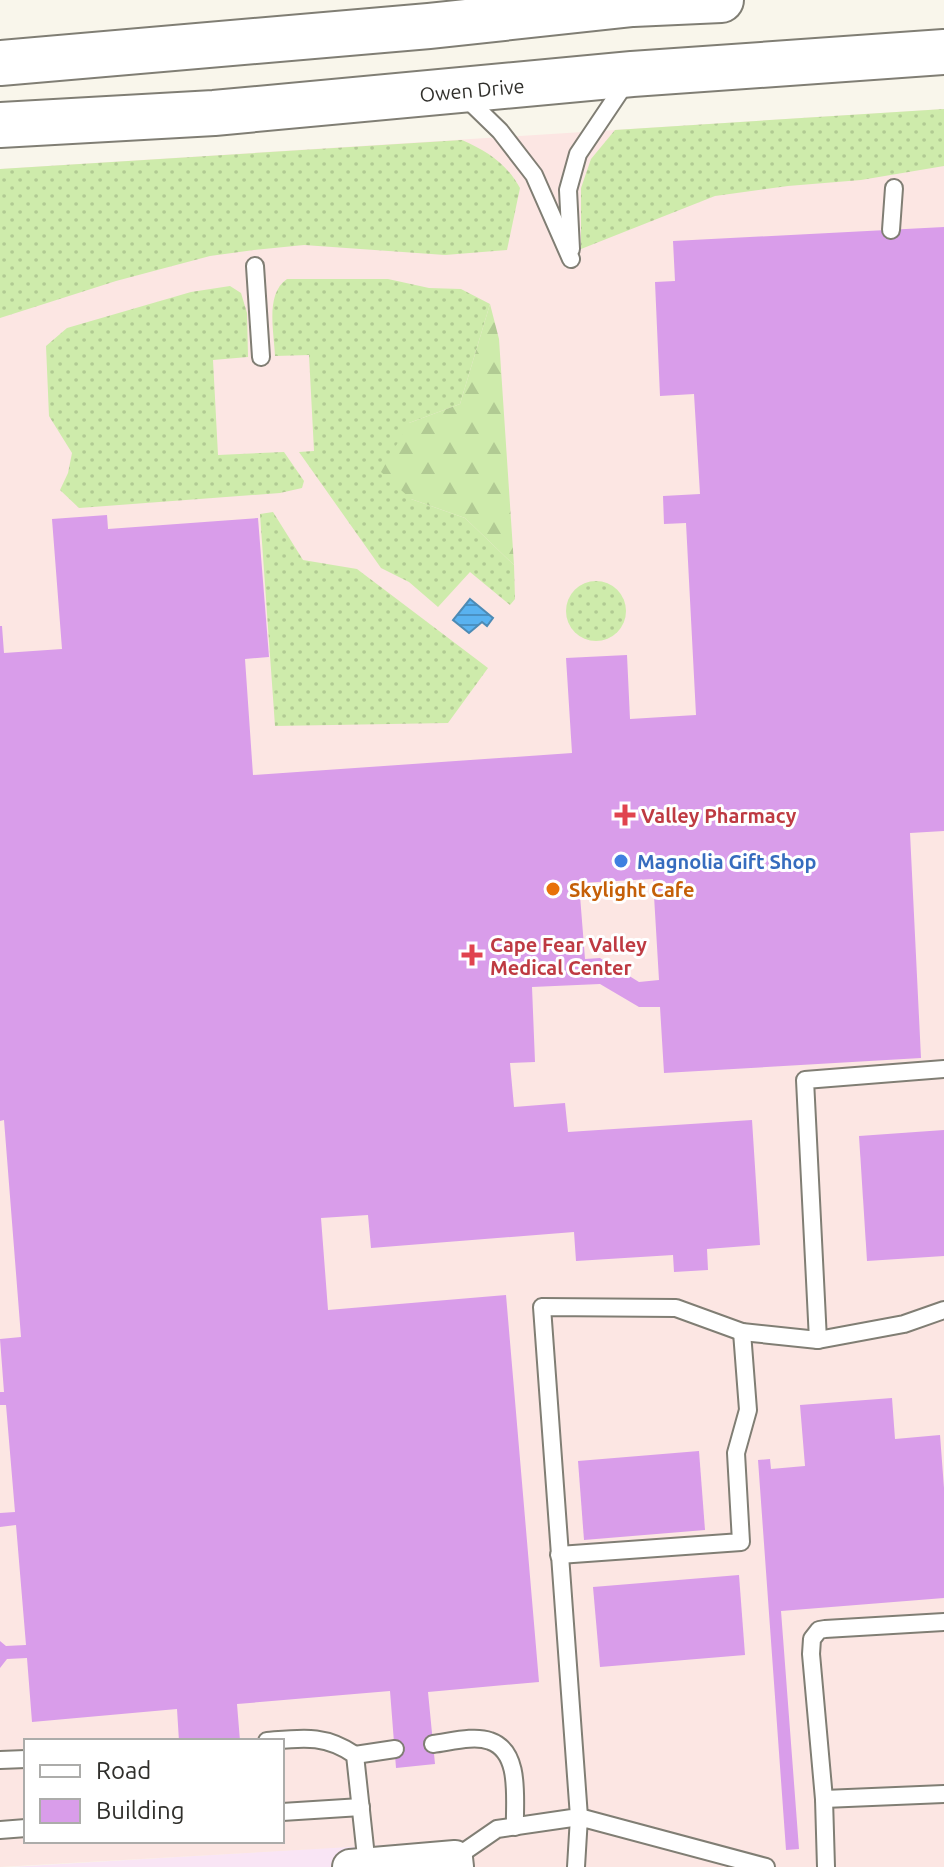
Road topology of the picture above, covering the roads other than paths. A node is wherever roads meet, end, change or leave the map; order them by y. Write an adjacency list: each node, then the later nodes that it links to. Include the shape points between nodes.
1 (721, 0): 3 (highway)
2 (944, 52): 4 (highway, Owen Drive)
3 (0, 63)
4 (632, 74): 5 (highway, Owen Drive); 5 (lane, via 578,154 568,190 571,259 534,175)
5 (459, 91): 6 (highway, Owen Drive)
6 (0, 125)
7 (894, 188): 8 (lane)
8 (891, 230)
9 (255, 266): 10 (lane)
10 (261, 357)
11 (944, 1069): 14 (lane, via 805,1080)
12 (944, 1310): 14 (lane, via 904,1324)
13 (742, 1332): 14 (lane); 15 (lane, via 748,1410 736,1453 741,1542); 15 (lane, via 676,1308 542,1307)
14 (818, 1340)
15 (559, 1555): 27 (lane)
16 (944, 1622): 24 (lane, via 825,1629 812,1639)
17 (284, 1740): 20 (lane, via 315,1737)
18 (433, 1744): 28 (lane, via 491,1741 504,1751 514,1778)
19 (395, 1749): 20 (lane)
20 (355, 1755): 25 (lane)
21 (24, 1759): 22 (lane)
22 (0, 1760)
23 (944, 1794): 24 (lane)
24 (824, 1799): 35 (lane)
25 (361, 1807): 26 (lane); 32 (lane)
26 (284, 1812)
27 (579, 1817): 28 (lane); 33 (lane); 34 (lane)
28 (515, 1827): 31 (lane, via 497,1829)
29 (24, 1828): 30 (lane)
30 (0, 1830)
31 (456, 1863): 32 (street)
32 (359, 1866)
33 (576, 1867)
34 (766, 1867)
35 (826, 1867)

